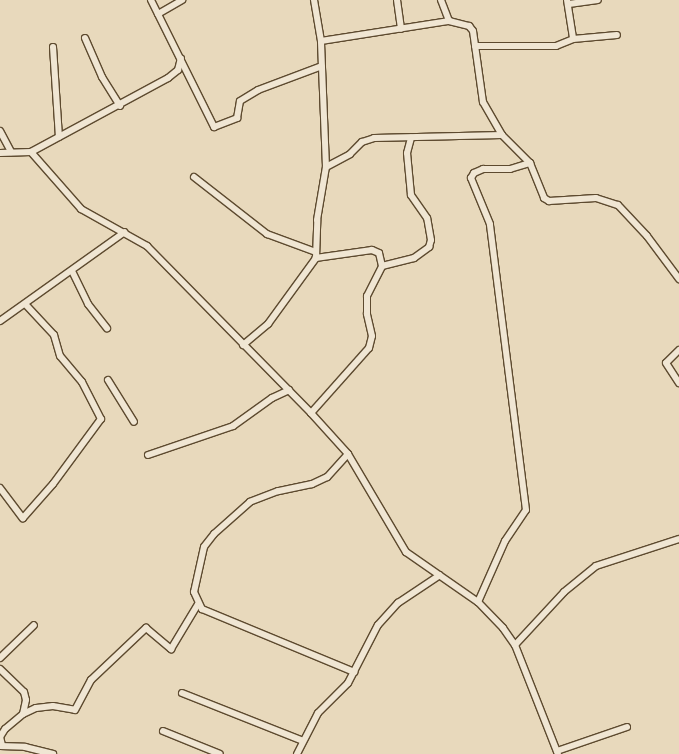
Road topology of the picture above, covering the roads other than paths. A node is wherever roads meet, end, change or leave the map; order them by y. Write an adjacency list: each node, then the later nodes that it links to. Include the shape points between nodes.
1 (151, 0): 8 (street)
2 (182, 0): 8 (street)
3 (314, 0): 14 (street)
4 (397, 0): 10 (street)
5 (441, 0): 9 (street)
6 (598, 0): 7 (street)
7 (568, 2): 13 (street)
8 (158, 14): 17 (street)
9 (449, 21): 10 (street); 15 (street, via 472,28)
10 (401, 29): 14 (street)
11 (617, 35): 13 (street)
12 (85, 38): 19 (street)
13 (573, 39): 15 (street, via 556,46)
14 (320, 41): 18 (street)
15 (476, 46): 21 (street, via 483,102)
16 (53, 47): 22 (street)
17 (181, 58): 18 (street, via 210,123 216,127 239,116 238,105 242,99); 19 (street, via 178,70 168,78)
18 (322, 66): 28 (street)
19 (120, 106): 22 (street)
20 (0, 131): 24 (street)
21 (502, 134): 23 (street); 27 (street)
22 (59, 137): 25 (street)
23 (411, 138): 28 (street, via 367,139 350,154); 32 (street, via 407,152 411,195 427,218 431,240 429,247 414,258)
24 (11, 152): 25 (street); 26 (street)
25 (31, 152): 30 (street, via 81,209)
26 (0, 153)
27 (530, 163): 34 (street, via 549,201 596,198 618,205 647,236); 50 (street, via 510,169 483,169 471,178 490,224 526,510 498,554)
28 (326, 167): 31 (street, via 317,220)
29 (194, 177): 31 (street, via 267,234)
30 (124, 232): 33 (street); 38 (street, via 164,262)
31 (316, 255): 32 (street, via 372,250 379,253); 38 (street, via 268,324)
32 (382, 266): 43 (street, via 367,296 372,336 369,348)
33 (72, 271): 35 (street); 37 (street, via 88,304)
34 (679, 280)
35 (26, 305): 36 (street); 47 (street, via 54,335 60,356 82,382 101,420 54,484 23,518)
36 (0, 321)
37 (107, 328)
38 (243, 345): 42 (street)
39 (679, 350): 41 (street, via 666,363)
40 (108, 380): 44 (street)
41 (679, 383)
42 (289, 390): 43 (street); 46 (street, via 233,426)
43 (311, 413): 45 (street)
44 (134, 422)
45 (348, 454): 49 (street, via 406,552); 51 (street, via 327,477 250,502 207,541 194,585)
46 (148, 455)
47 (0, 491)
48 (679, 539): 53 (street, via 596,566 564,592)
49 (440, 576): 50 (street); 56 (street, via 398,603 386,616 368,638)
50 (478, 602): 53 (street)
51 (198, 604): 56 (street, via 202,609); 58 (street, via 171,649 146,628 91,680 75,710 53,706)
52 (34, 625): 54 (street)
53 (515, 645): 63 (street)
54 (0, 658)
55 (0, 669): 58 (street, via 24,692)
56 (354, 672): 61 (street, via 348,683 318,713)
57 (182, 693): 61 (street)
58 (23, 714): 62 (street, via 5,729 0,737)
59 (627, 727): 63 (street)
60 (163, 731): 65 (street)
61 (302, 740): 66 (street)
62 (1, 745): 64 (street, via 25,746)
63 (558, 752)
64 (53, 754)
65 (220, 754)
66 (297, 754)

